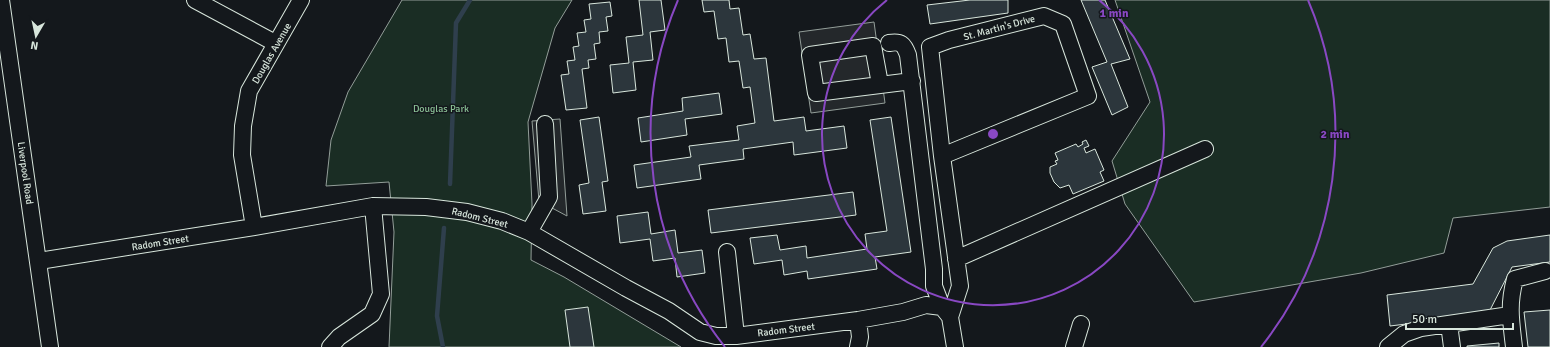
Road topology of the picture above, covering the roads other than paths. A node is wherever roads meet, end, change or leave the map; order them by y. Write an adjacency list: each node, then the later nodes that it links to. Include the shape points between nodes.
1 (1, 0): 16 (street, Liverpool Road)
2 (194, 0): 4 (street)
3 (301, 0): 4 (street, Douglas Avenue)
4 (275, 43): 12 (street, Douglas Avenue, via 249,91 243,126 242,155)
5 (889, 43): 6 (street, St. Martin's Drive, via 897,42 905,46)
6 (912, 80): 7 (street); 18 (street, St. Martin's Drive, via 934,286)
7 (880, 84): 7 (street, via 873,46 810,55 816,93)
8 (545, 124): 13 (street, via 549,197)
9 (1205, 149): 15 (street)
10 (942, 156): 10 (street, St. Martin's Drive, via 930,47 1044,16 1063,24 1088,96); 15 (street, St. Martin's Drive)
11 (373, 206): 12 (street, Radom Street); 13 (street, Radom Street, via 426,207 467,212 502,221); 26 (street, via 381,294 372,314 339,337)
12 (254, 227): 16 (street, Radom Street)
13 (529, 232): 23 (street, Radom Street, via 669,311 700,332)
14 (727, 252): 24 (street)
15 (956, 259): 18 (street, St. Martin's Drive, via 960,286)
16 (39, 261): 25 (street, Liverpool Road)
17 (1544, 271): 19 (street, via 1515,279 1510,296)
18 (946, 312): 20 (street, Radom Street, via 926,305); 28 (street, St. Martin's Drive)
19 (1510, 315): 22 (street); 32 (street)
20 (858, 320): 24 (street, Radom Street); 27 (street)
21 (1081, 324): 29 (street)
22 (1449, 324): 30 (street, via 1421,328 1404,334); 31 (street)
23 (705, 340): 24 (street, Radom Street, via 716,336)
24 (730, 340)
25 (50, 347)
26 (330, 347)
27 (858, 347)
28 (955, 347)
29 (1074, 347)
30 (1388, 347)
31 (1452, 347)
32 (1514, 347)

